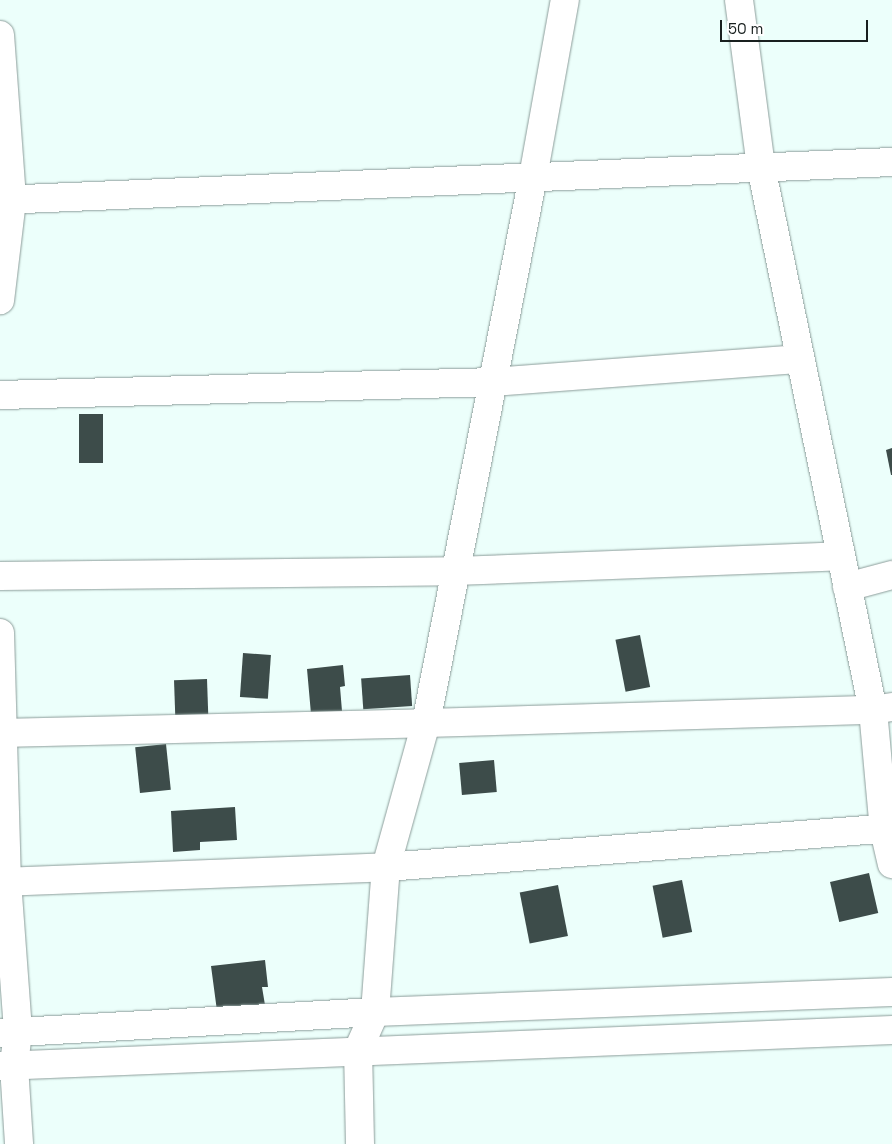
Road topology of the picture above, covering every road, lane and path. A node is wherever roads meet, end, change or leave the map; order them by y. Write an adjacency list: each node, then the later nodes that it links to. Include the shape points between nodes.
1 (564, 0): 6 (street)
2 (739, 0): 5 (street)
3 (0, 35): 7 (street)
4 (892, 162): 5 (street)
5 (761, 167): 6 (street); 9 (street)
6 (533, 177): 7 (street); 10 (street)
7 (6, 200): 8 (street)
8 (0, 300)
9 (800, 359): 10 (street); 12 (street)
10 (492, 382): 11 (street); 13 (street)
11 (0, 395)
12 (841, 556): 13 (street); 16 (street)
13 (456, 571): 14 (street); 19 (street)
14 (0, 576)
15 (892, 576): 16 (street)
16 (847, 587): 18 (street)
17 (0, 632): 20 (street)
18 (882, 708): 19 (street); 21 (street)
19 (426, 724): 20 (street); 23 (street)
20 (2, 733): 24 (street)
21 (888, 829): 22 (street); 23 (street)
22 (892, 864)
23 (386, 866): 24 (street); 26 (street)
24 (4, 881): 28 (street)
25 (892, 992): 26 (street)
26 (374, 1012): 28 (street); 29 (street)
27 (892, 1030): 29 (street)
28 (9, 1032): 30 (street)
29 (358, 1050): 30 (street); 32 (street)
30 (7, 1066): 31 (street)
31 (19, 1144)
32 (360, 1144)

